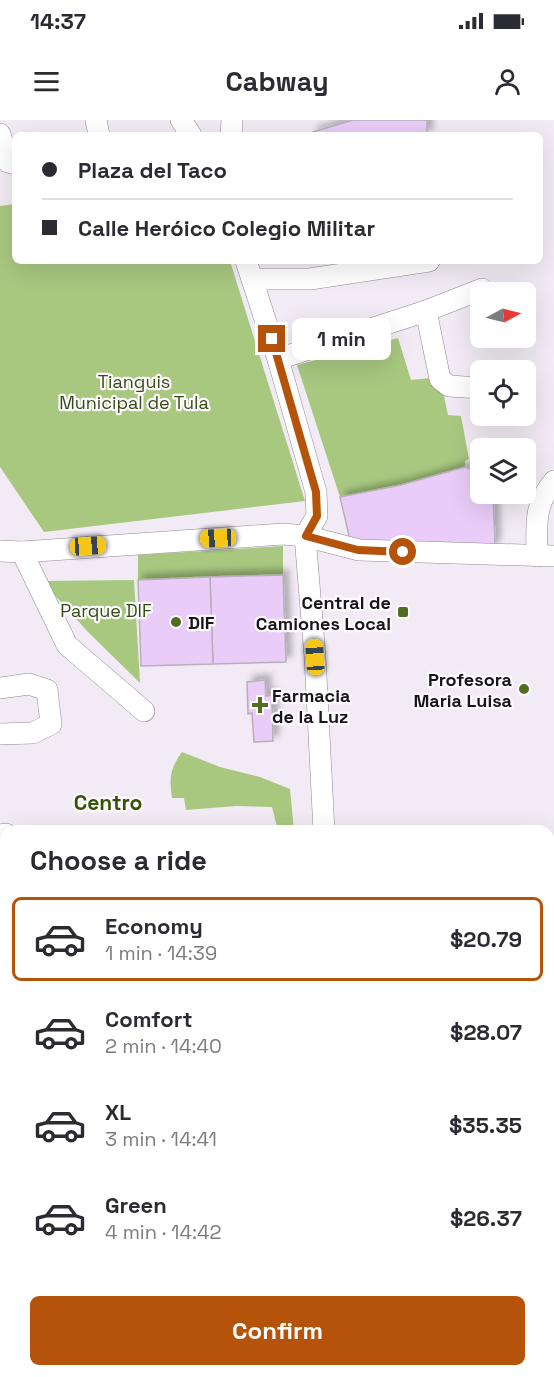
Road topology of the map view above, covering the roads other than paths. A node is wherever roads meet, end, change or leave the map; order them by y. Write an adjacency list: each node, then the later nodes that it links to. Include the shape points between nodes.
1 (0, 134): 2 (street, via 8,162)
2 (12, 163)
3 (390, 264): 5 (street)
4 (249, 270): 5 (street); 8 (street)
5 (311, 270)
6 (470, 294): 7 (street)
7 (426, 311): 8 (street); 9 (street, via 440,379 449,386)
8 (278, 359): 11 (street, via 316,492 317,516)
9 (470, 387)
10 (554, 481): 14 (street, via 543,494 536,515)
11 (306, 536): 13 (street, via 283,534); 14 (street, via 358,550); 18 (street)
12 (0, 551): 13 (street)
13 (22, 552): 16 (street, via 67,645)
14 (546, 556)
15 (0, 688): 17 (street, via 29,684 47,690 51,724 33,733)
16 (144, 711)
17 (0, 734)
18 (324, 825)

